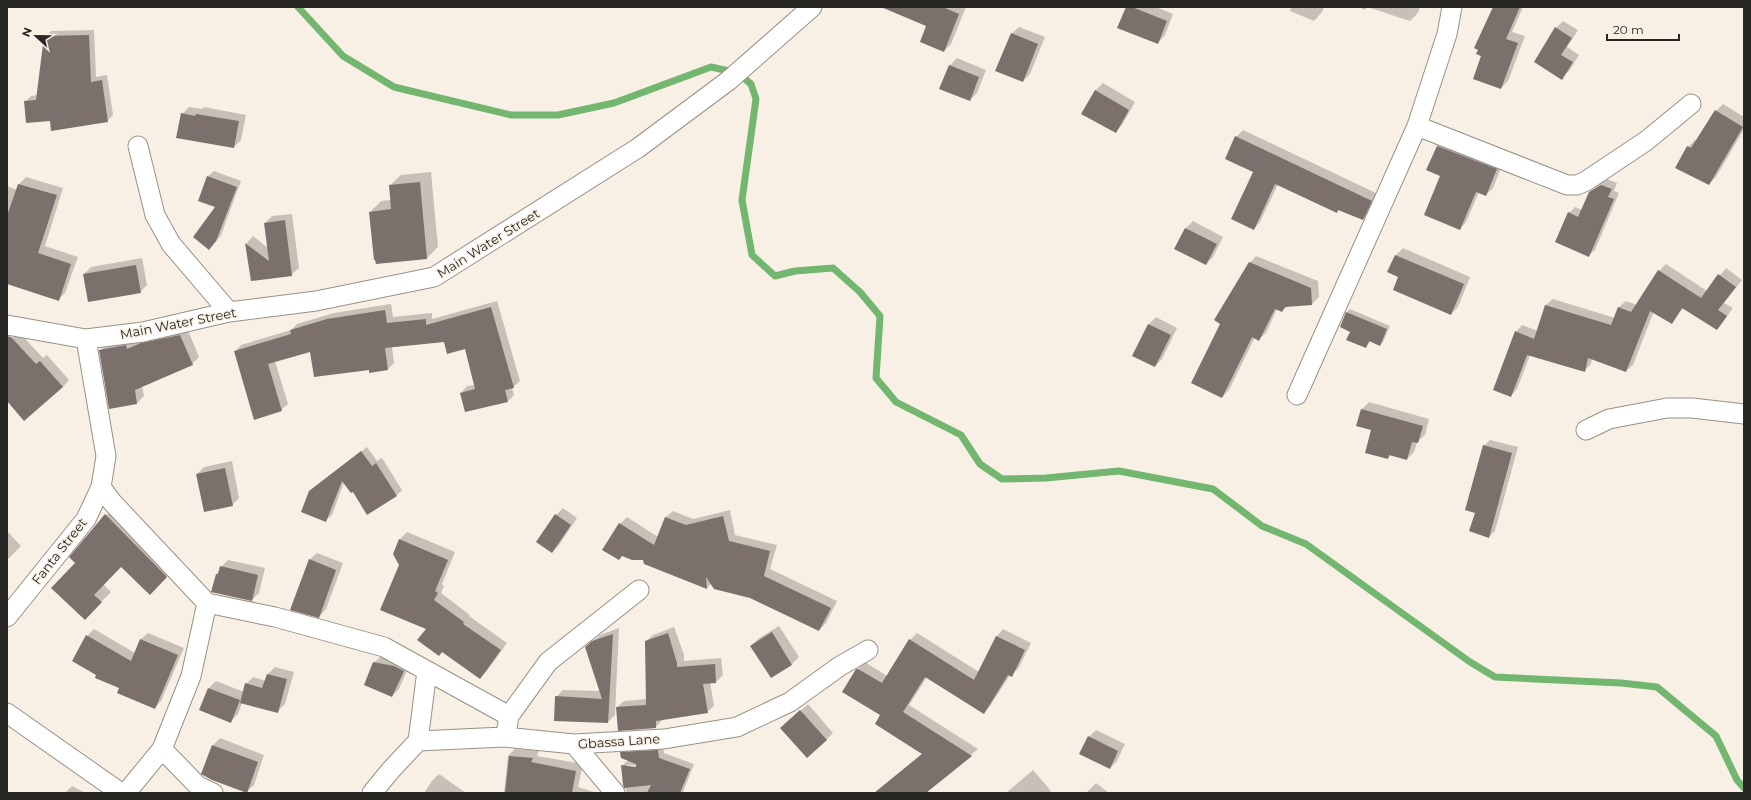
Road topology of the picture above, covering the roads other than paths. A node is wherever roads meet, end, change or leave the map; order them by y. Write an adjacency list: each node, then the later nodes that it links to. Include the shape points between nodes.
1 (812, 7): 6 (street, Main Water Street, via 728,81 638,148 434,277 316,301)
2 (1452, 7): 4 (street, via 1448,34)
3 (1691, 104): 4 (street, via 1646,141 1577,185 1567,185)
4 (1417, 126): 9 (street)
5 (138, 146): 6 (street, via 155,215 171,244)
6 (229, 312): 8 (street, Main Water Street, via 143,332)
7 (7, 324): 8 (street, Main Water Street)
8 (86, 338): 12 (street, Fanta Street, via 106,456)
9 (1297, 395)
10 (1744, 414): 11 (street, via 1667,408 1609,419)
11 (1586, 430)
12 (101, 487): 14 (street); 15 (street, Fanta Street, via 86,519)
13 (639, 590): 19 (street, via 548,662)
14 (207, 603): 17 (street, via 275,616 384,647); 23 (street, via 191,676)
15 (7, 617)
16 (868, 650): 22 (street, Gbassa Lane, via 840,666 790,702 737,726 664,739)
17 (427, 671): 19 (street); 21 (street)
18 (7, 713): 24 (street)
19 (509, 716): 20 (street)
20 (504, 737): 21 (street, Gbassa Lane); 22 (street, Gbassa Lane)
21 (418, 741): 27 (street)
22 (574, 744): 28 (street)
23 (162, 749): 25 (street); 26 (street, via 198,786)
24 (121, 793)
25 (126, 793)
26 (213, 793)
27 (372, 793)
28 (615, 793)

